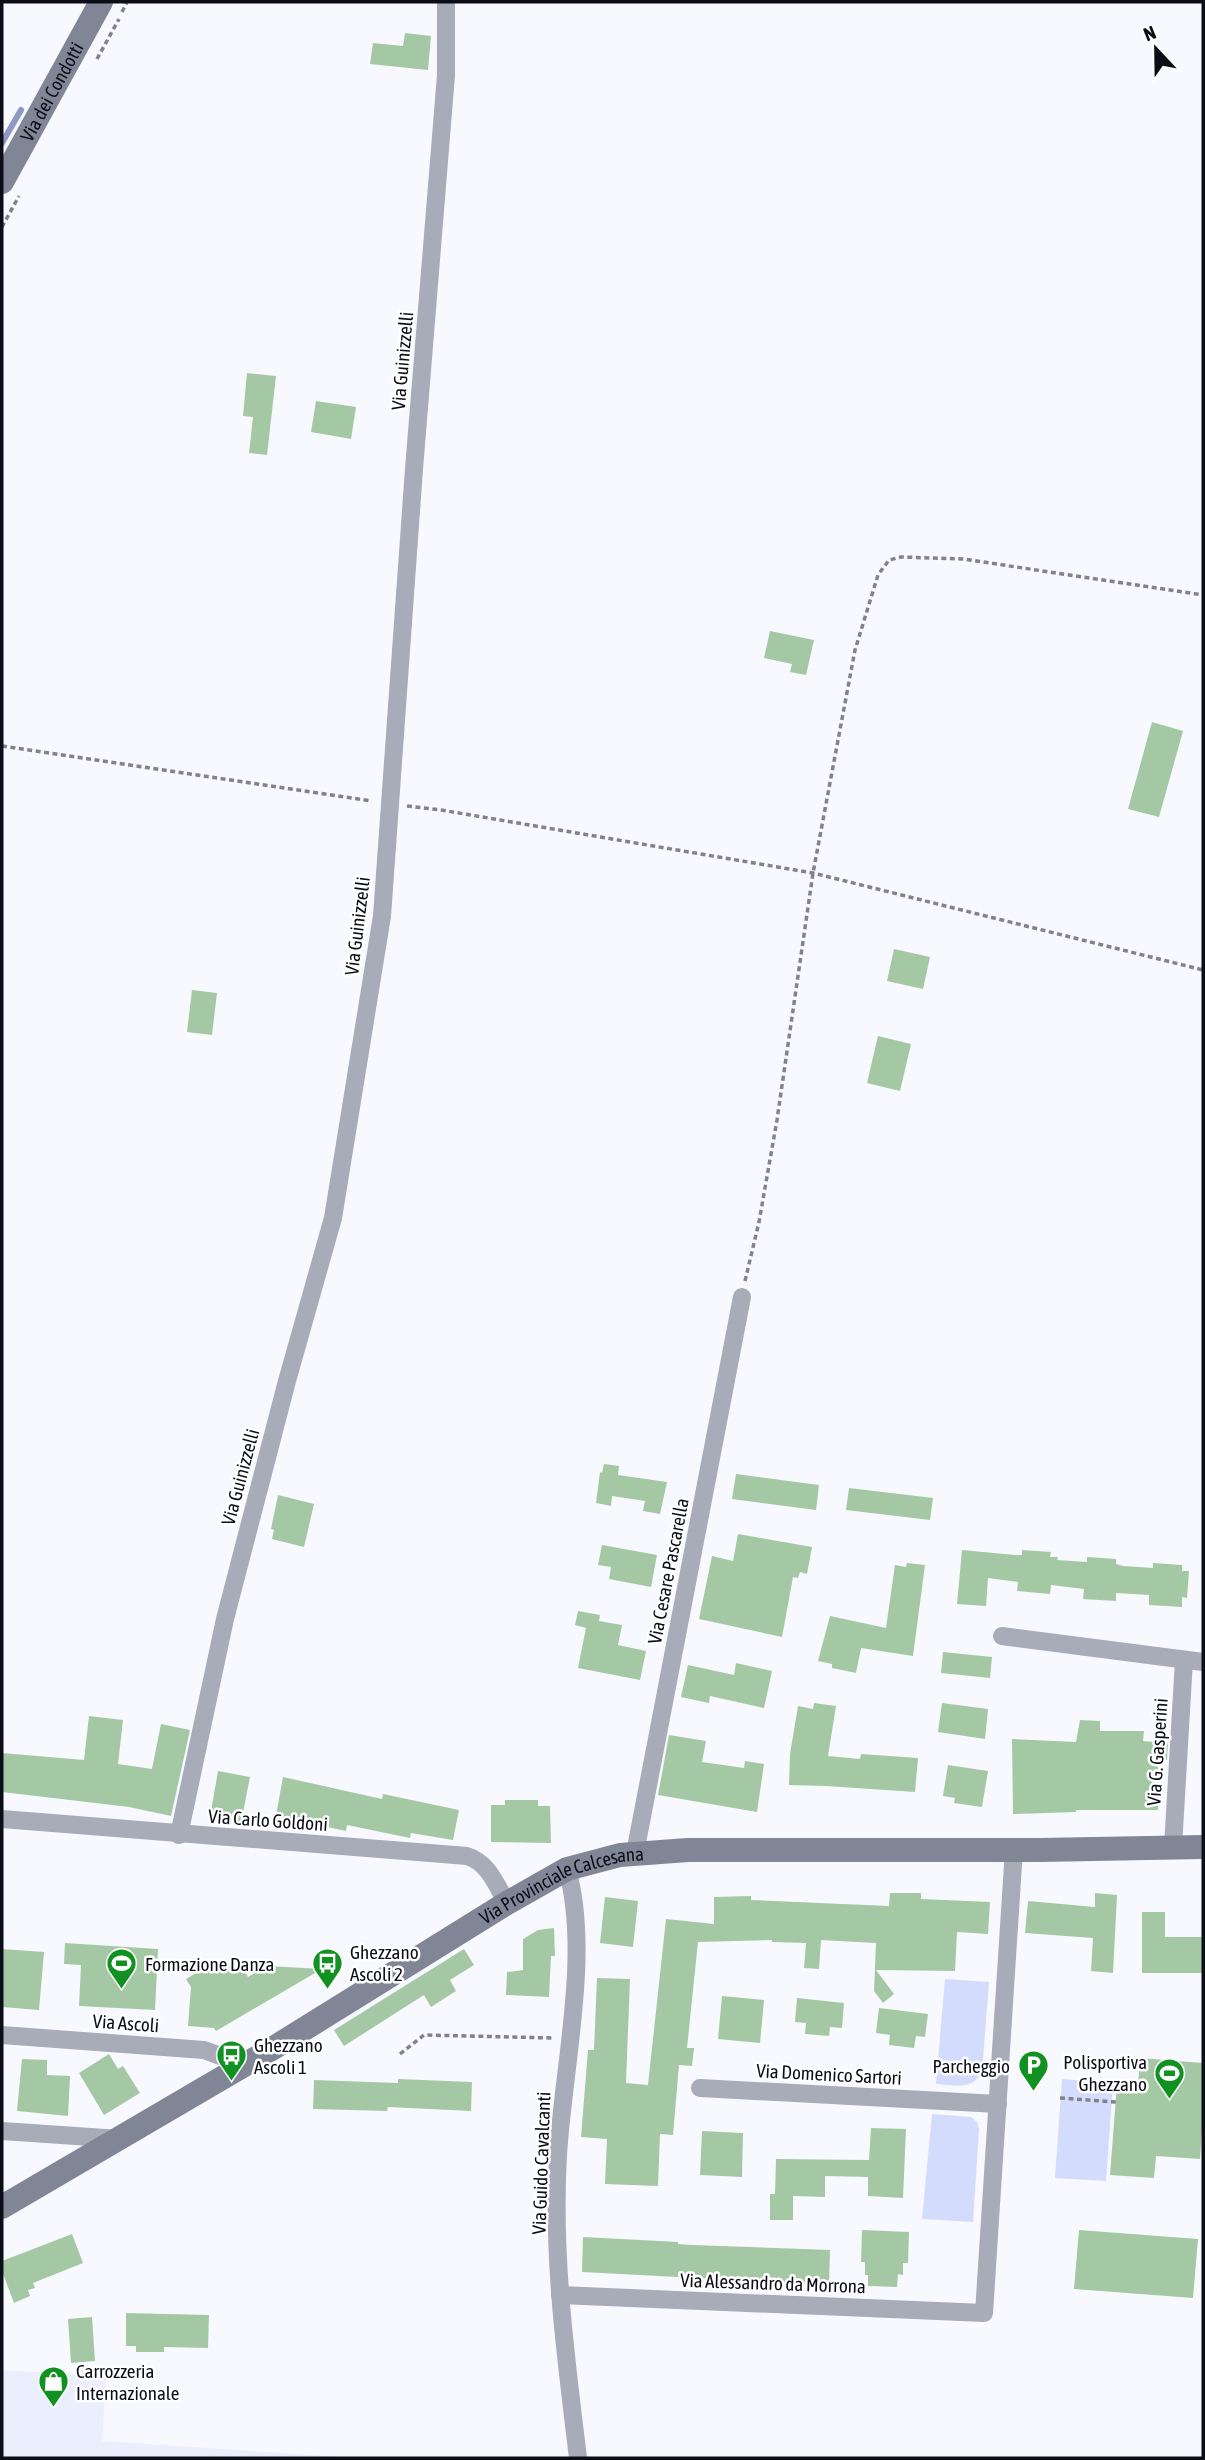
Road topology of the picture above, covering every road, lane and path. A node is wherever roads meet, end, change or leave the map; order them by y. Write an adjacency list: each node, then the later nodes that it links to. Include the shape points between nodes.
1 (101, 2): 3 (main road, Via dei Condotti)
2 (446, 2): 6 (street, Via Guinizzelli, via 446,75)
3 (2, 182)
4 (1203, 595): 7 (path, via 963,559 889,560 878,575 855,650)
5 (2, 746): 6 (path)
6 (390, 804): 7 (path); 14 (street, Via Guinizzelli, via 382,916 333,1218 225,1619)
7 (813, 873): 8 (path); 9 (path, via 760,1222)
8 (1203, 970)
9 (741, 1297): 18 (street, Via Cesare Pascarella)
10 (1002, 1636): 11 (street)
11 (1184, 1660): 12 (street); 15 (street, Via G. Gasperini)
12 (1203, 1662)
13 (2, 1819): 14 (street, Via Carlo Goldoni)
14 (179, 1835): 20 (street, Via Carlo Goldoni, via 467,1856 486,1868)
15 (1172, 1847): 16 (main road, Via Provinciale Calcesana); 17 (main road, Via Provinciale Calcesana)
16 (1203, 1847)
17 (1014, 1849): 18 (main road, Via Provinciale Calcesana); 28 (street)
18 (635, 1853): 19 (main road, Via Provinciale Calcesana)
19 (567, 1869): 20 (main road, Via Provinciale Calcesana); 22 (street, Via Guido Cavalcanti, via 576,1917)
20 (507, 1903): 24 (main road, Via Provinciale Calcesana)
21 (2, 2035): 24 (street, Via Ascoli, via 204,2050)
22 (570, 2038): 23 (path, via 424,2035); 32 (street, Via Guido Cavalcanti, via 558,2157)
23 (400, 2054)
24 (245, 2065): 30 (main road, Via Provinciale Calcesana)
25 (700, 2088): 28 (street, Via Domenico Sartori)
26 (1060, 2098): 27 (path)
27 (1115, 2102)
28 (998, 2104): 32 (street, Via Alessandro da Morrona, via 984,2313)
29 (2, 2131): 30 (street)
30 (120, 2139): 31 (main road, Via Provinciale Calcesana)
31 (2, 2207)
32 (560, 2295): 33 (street, Via Guido Cavalcanti)
33 (578, 2458)

